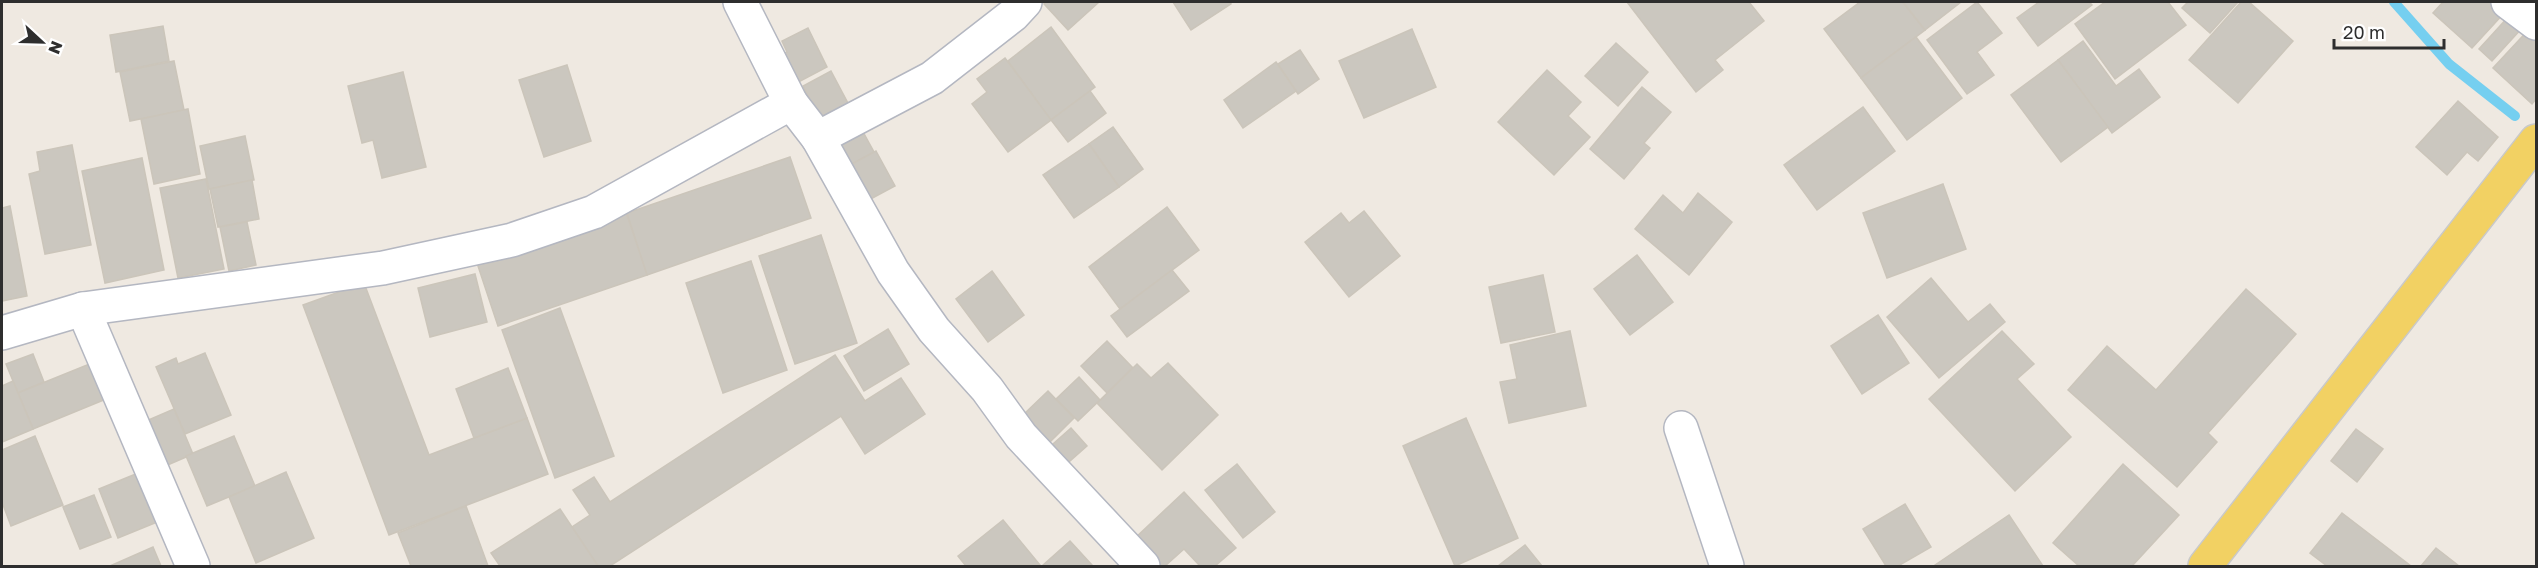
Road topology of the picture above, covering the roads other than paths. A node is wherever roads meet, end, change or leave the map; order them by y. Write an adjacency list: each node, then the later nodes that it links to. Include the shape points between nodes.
1 (740, 2): 5 (street)
2 (1025, 2): 6 (street, via 932,78)
3 (2508, 2): 4 (street)
4 (2536, 23)
5 (791, 103): 6 (street); 8 (street, via 594,212 512,240 383,268)
6 (818, 138): 12 (street, via 893,272 934,330 987,389 1021,436)
7 (2536, 141): 14 (main road)
8 (83, 309): 9 (street); 11 (street)
9 (2, 333)
10 (1682, 428): 13 (street)
11 (193, 567)
12 (1143, 567)
13 (1727, 567)
14 (2205, 567)

